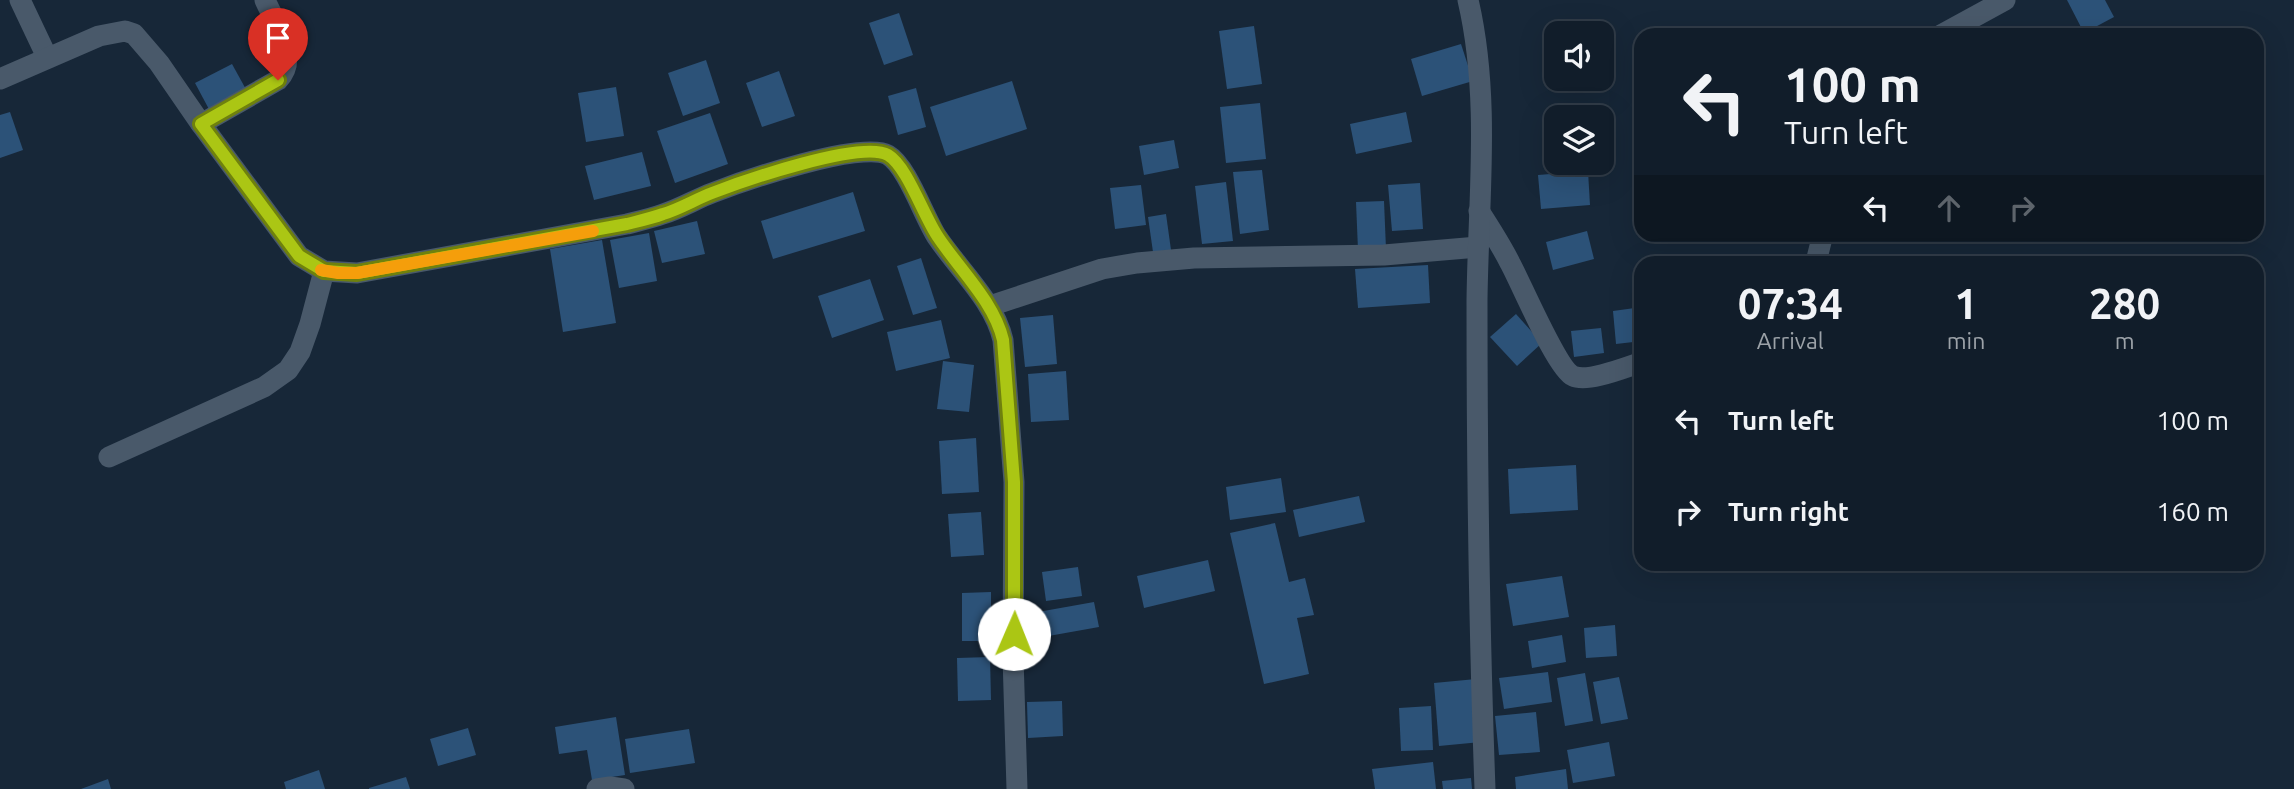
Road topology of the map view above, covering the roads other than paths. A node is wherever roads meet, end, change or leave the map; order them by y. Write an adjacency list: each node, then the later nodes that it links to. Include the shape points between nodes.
1 (20, 0): 6 (street)
2 (265, 0): 8 (street, via 288,58 285,73)
3 (1468, 0): 9 (street, via 1479,86)
4 (2005, 0): 5 (street)
5 (1954, 28)
6 (47, 57): 7 (street); 8 (street, via 99,36 134,34)
7 (0, 79)
8 (201, 124): 11 (street, via 299,256)
9 (1479, 211): 10 (street); 13 (street, via 1571,376 1593,377)
10 (1478, 247): 12 (street, via 1384,255 1137,263 1090,272); 18 (street, via 1478,527)
11 (324, 271): 12 (street, via 357,273 627,224 807,162 875,151 897,163 930,226); 14 (street, via 300,352 288,370 264,387)
12 (990, 306): 17 (street, via 1003,340 1014,482)
13 (1634, 364)
14 (109, 457)
15 (597, 789): 16 (street)
16 (624, 789)
17 (1017, 789)
18 (1485, 789)

